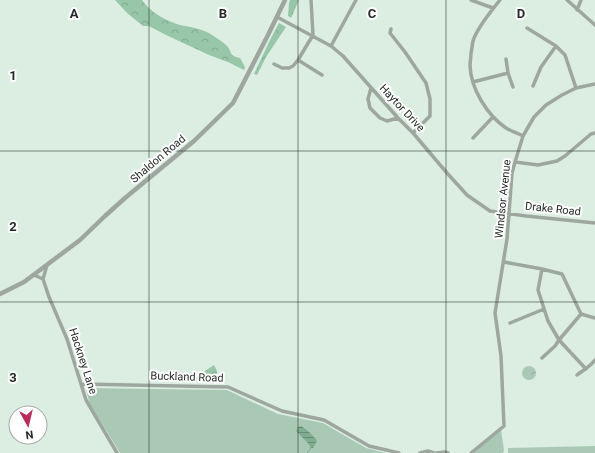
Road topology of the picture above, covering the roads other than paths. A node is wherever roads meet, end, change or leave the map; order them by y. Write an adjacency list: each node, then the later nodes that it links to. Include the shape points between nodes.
1 (284, 0): 10 (street, Shaldon Road)
2 (311, 0): 14 (street)
3 (356, 0): 15 (street)
4 (471, 0): 8 (street)
5 (500, 0): 8 (street)
6 (567, 0): 9 (street)
7 (581, 0): 9 (street)
8 (493, 8): 22 (street, via 473,41 470,66)
9 (577, 10): 11 (street)
10 (277, 17): 14 (street, Haytor Drive); 38 (street, Shaldon Road, via 234,103 80,240)
11 (595, 25)
12 (527, 28): 16 (street)
13 (391, 29): 30 (street, via 390,33 426,83 430,99 430,116)
14 (313, 35): 15 (street, Haytor Drive); 18 (street)
15 (331, 46): 26 (street, Haytor Drive)
16 (556, 46): 24 (street, via 541,67); 27 (street, via 565,55)
17 (506, 59): 20 (street)
18 (298, 60): 19 (street, via 289,68); 21 (street)
19 (274, 64)
20 (508, 73): 22 (street); 25 (street)
21 (322, 76)
22 (473, 82): 28 (street, via 484,107)
23 (595, 84): 27 (street, Windsor Avenue)
24 (533, 86)
25 (513, 87)
26 (371, 88): 29 (street, Haytor Drive); 29 (street, via 368,98 370,108 386,121)
27 (576, 88): 32 (street, Windsor Avenue, via 546,105 534,117)
28 (493, 117): 32 (street, via 506,128); 33 (street)
29 (398, 118): 30 (street, Haytor Drive)
30 (413, 133): 35 (street, Haytor Drive, via 467,195 490,211)
31 (595, 133): 34 (street, via 557,161 538,165)
32 (522, 136): 34 (street, Windsor Avenue)
33 (473, 138)
34 (515, 162): 35 (street, Windsor Avenue)
35 (510, 214): 36 (street, Drake Road); 37 (street, Windsor Avenue)
36 (595, 223)
37 (504, 262): 39 (street); 58 (street, via 495,313 501,356 504,426)
38 (47, 265): 40 (street, Shaldon Road); 41 (street)
39 (542, 269): 43 (street, via 538,290); 44 (street, via 562,274)
40 (34, 275): 41 (street); 42 (street, Shaldon Road)
41 (43, 279): 52 (street, Hackney Lane, via 67,339)
42 (0, 294)
43 (544, 310): 46 (street); 47 (street)
44 (582, 314): 45 (street); 47 (street)
45 (595, 318)
46 (510, 323)
47 (559, 340): 48 (street); 50 (street)
48 (542, 358)
49 (595, 360): 50 (street)
50 (586, 369): 51 (street)
51 (577, 375)
52 (81, 384): 53 (street, Hackney Lane, via 86,400); 54 (street, Buckland Road, via 228,387 282,411 324,420 369,446)
53 (117, 453)
54 (399, 453)
55 (420, 453): 56 (street)
56 (435, 453): 57 (street)
57 (448, 453)
58 (471, 453)

